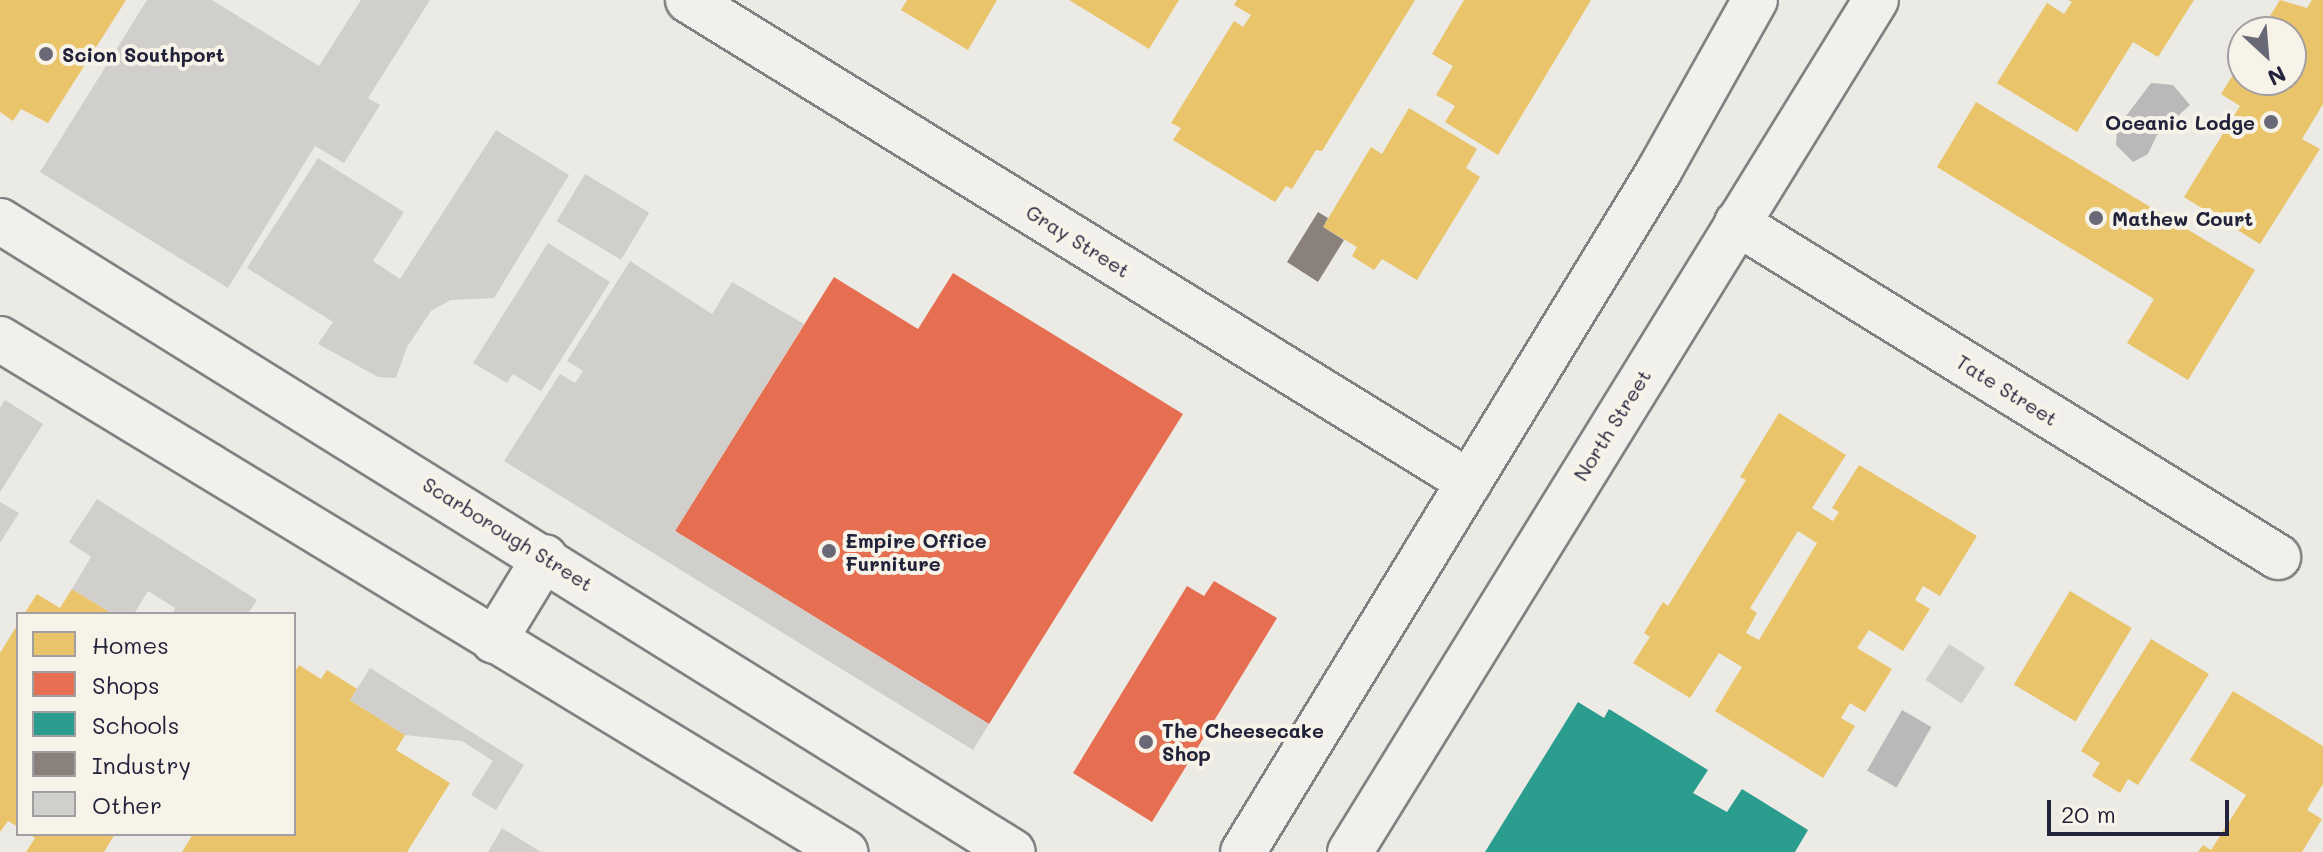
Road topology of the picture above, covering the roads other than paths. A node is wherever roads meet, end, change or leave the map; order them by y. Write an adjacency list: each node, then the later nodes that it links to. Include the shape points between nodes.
1 (688, 0): 7 (main road, Gray Street)
2 (1755, 0): 7 (main road, via 1659,171)
3 (1876, 0): 5 (main road, North Street)
4 (0, 221): 8 (main road, Scarborough Street)
5 (1737, 223): 9 (main road, Tate Street); 14 (main road, North Street)
6 (0, 339): 10 (main road)
7 (1469, 482): 13 (main road)
8 (545, 557): 10 (main road); 12 (main road, Scarborough Street)
9 (2278, 557)
10 (494, 641): 11 (main road)
11 (845, 852)
12 (1013, 852)
13 (1243, 852)
14 (1350, 852)

